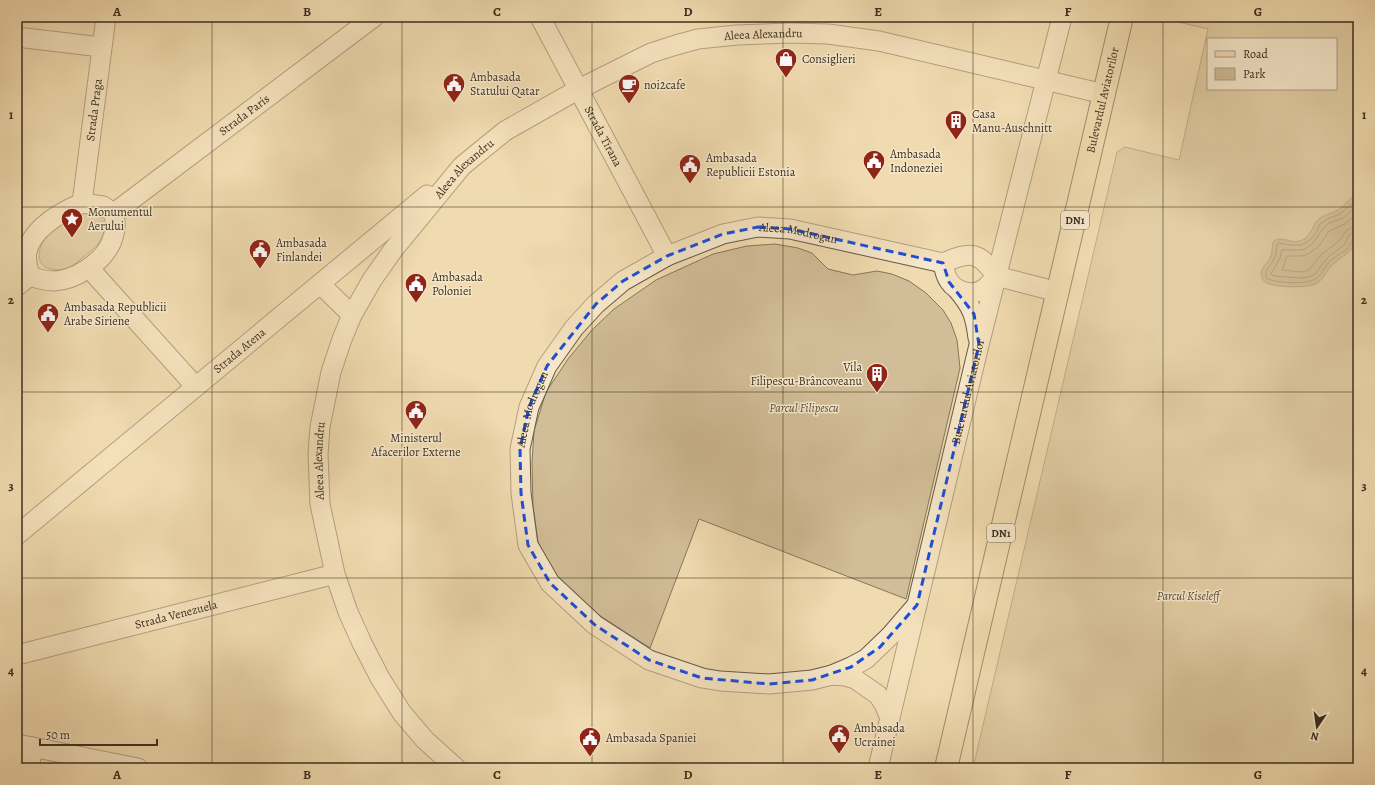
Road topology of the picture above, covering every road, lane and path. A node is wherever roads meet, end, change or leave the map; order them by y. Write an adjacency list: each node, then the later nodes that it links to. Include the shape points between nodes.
1 (106, 17): 7 (street, Strada Praga)
2 (374, 17): 13 (street, Strada Paris)
3 (540, 17): 9 (street, Strada Tirana)
4 (1062, 17): 8 (street, Bulevardul Aviatorilor)
5 (1122, 17): 10 (main road, Bulevardul Aviatorilor / DN1)
6 (17, 38): 7 (street)
7 (101, 47): 12 (street, Strada Praga)
8 (1046, 80): 9 (street, Aleea Alexandru, via 879,42 828,34 737,34 698,39 651,53); 10 (street, Aleea Alexandru); 18 (street, Bulevardul Aviatorilor)
9 (579, 89): 11 (street, Aleea Alexandru, via 505,131); 15 (street, Strada Tirana)
10 (1104, 94): 22 (main road, Bulevardul Aviatorilor / DN1)
11 (462, 166): 20 (street, Strada Atena); 23 (street, Aleea Alexandru, via 393,250 372,280)
12 (82, 203): 13 (street, via 103,206); 14 (street, via 67,209)
13 (114, 213): 17 (street, via 116,222 111,244)
14 (24, 240): 19 (street, via 27,252)
15 (667, 256): 16 (street, Aleea Modrogan, via 723,234 758,227 790,229); 30 (street, Aleea Modrogan, via 623,281 596,304 574,328 547,366 529,407 520,449 521,493 528,545 550,583 595,625 649,660 702,678 720,681 769,684 812,680)
16 (943, 263): 18 (street, via 964,255 974,255 988,263); 21 (street, via 949,282)
17 (89, 268): 19 (street, via 68,279); 25 (street)
18 (996, 276): 21 (street, via 985,288 977,292); 22 (street); 24 (street, Bulevardul Aviatorilor)
19 (24, 281)
20 (320, 284): 23 (street); 25 (street, Strada Atena)
21 (957, 289): 24 (street, via 970,304 974,314)
22 (1058, 292): 37 (main road, Bulevardul Aviatorilor / DN1)
23 (352, 316): 27 (street, Aleea Alexandru, via 331,372 318,454 320,504)
24 (979, 345): 28 (street, Bulevardul Aviatorilor)
25 (196, 386): 26 (street, Strada Atena)
26 (17, 535)
27 (335, 574): 29 (street, Strada Venezuela); 35 (street, Aleea Alexandru, via 348,612 380,678 402,713 425,740)
28 (917, 605): 30 (street, Aleea Modrogan, via 866,659); 31 (street, Bulevardul Aviatorilor)
29 (17, 655)
30 (832, 675): 31 (street, Aleea Modrogan, via 855,679 878,695)
31 (890, 718): 36 (street, Bulevardul Aviatorilor)
32 (25, 745): 33 (street); 34 (street)
33 (29, 768)
34 (138, 768)
35 (456, 768)
36 (878, 768)
37 (946, 768)

